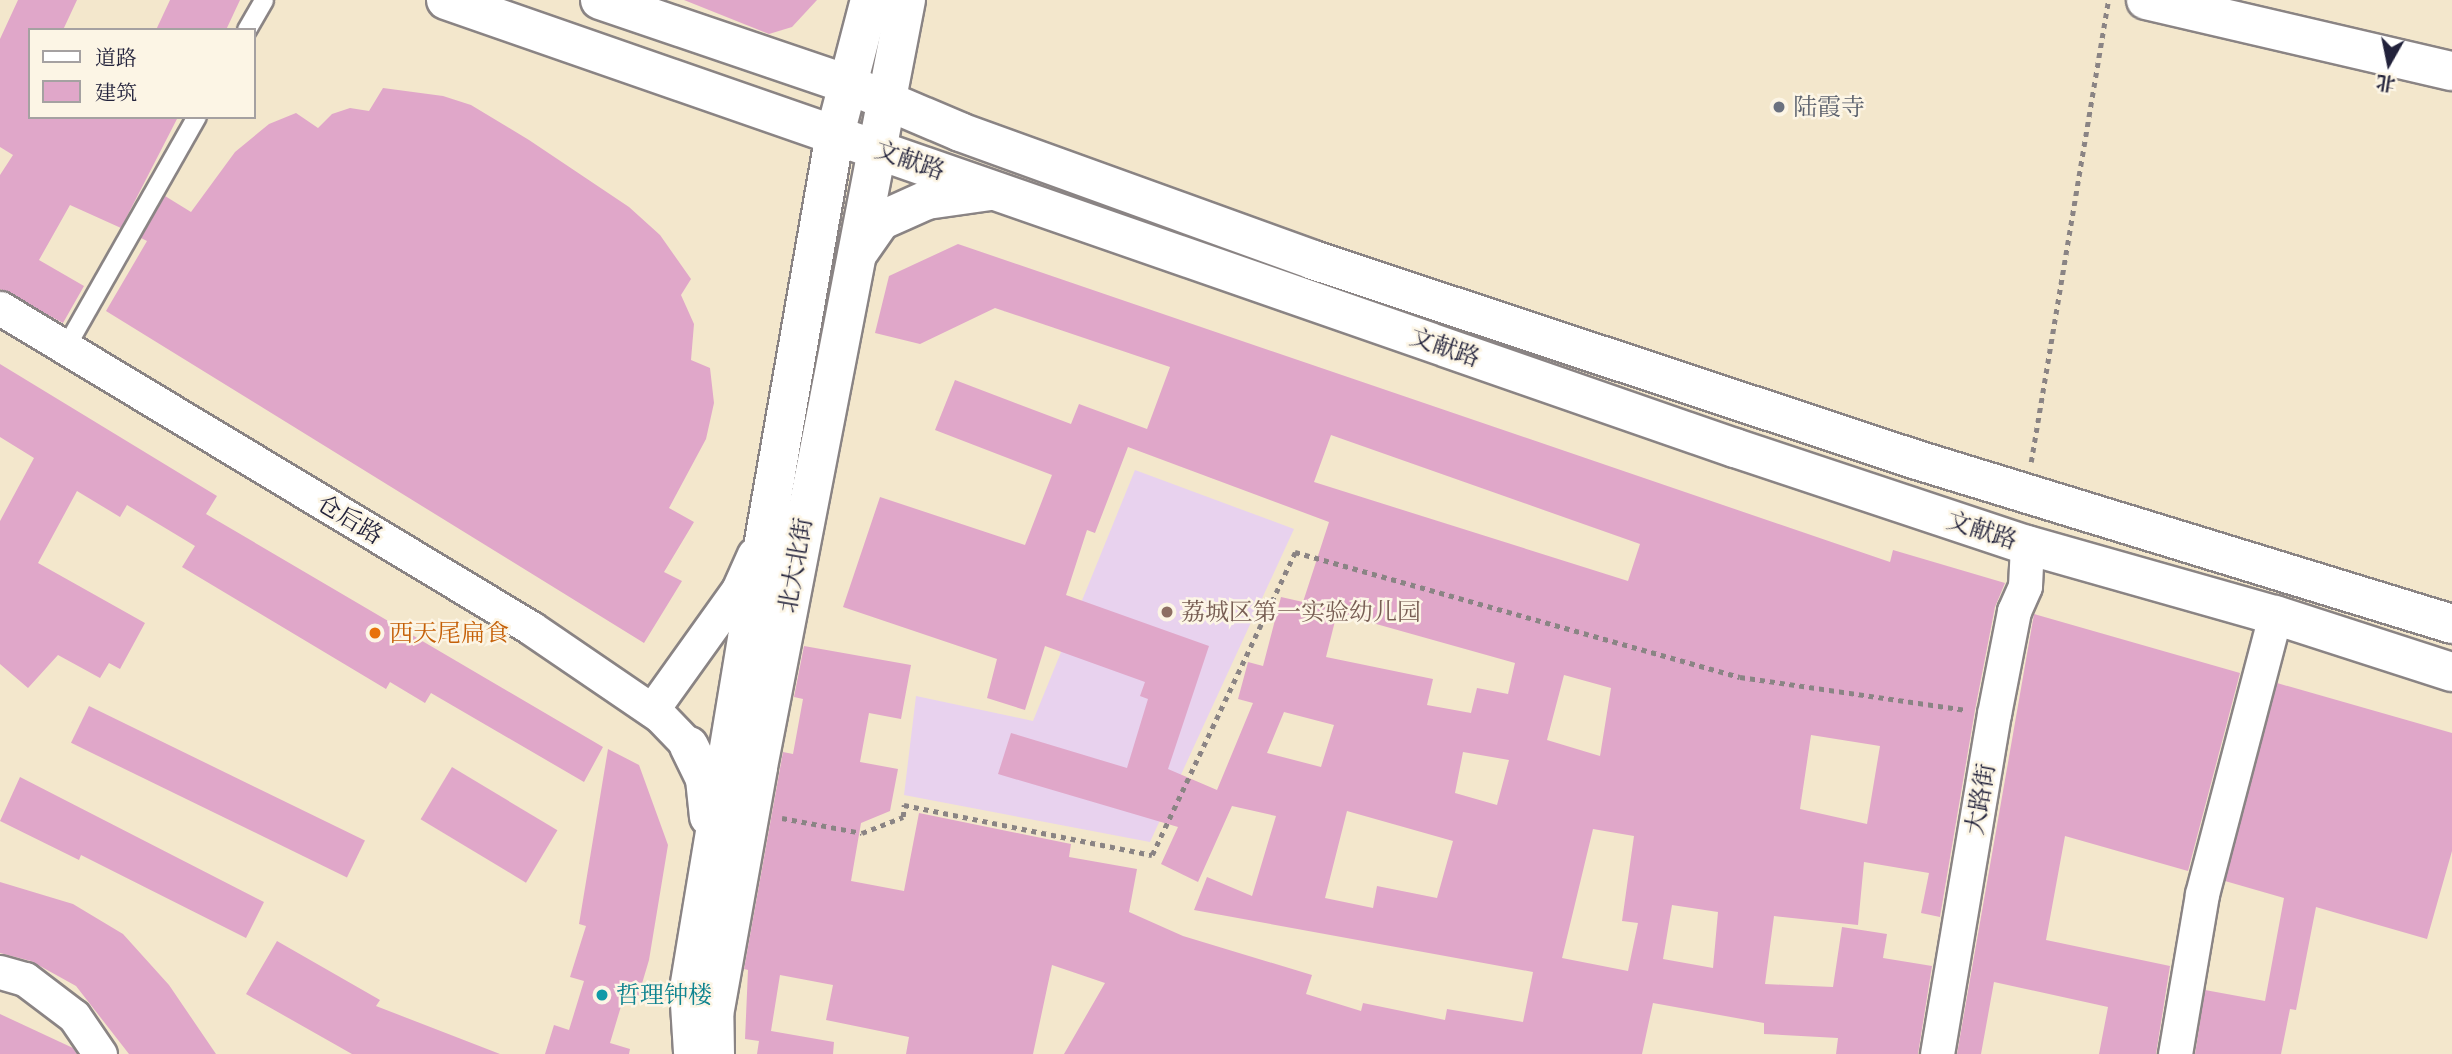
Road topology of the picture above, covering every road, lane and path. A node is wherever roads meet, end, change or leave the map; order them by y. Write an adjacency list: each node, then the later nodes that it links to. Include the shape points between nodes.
1 (264, 0): 9 (lane)
2 (446, 0): 14 (main road, 文献路)
3 (600, 0): 11 (main road, 文献路)
4 (870, 0): 11 (main road, 北大北街)
5 (906, 0): 12 (main road, 北大北街)
6 (2108, 0): 20 (path)
7 (2146, 0): 8 (main road)
8 (2210, 7): 10 (main road)
9 (248, 28)
10 (2452, 71)
11 (850, 85): 12 (main road, 文献路); 14 (main road, 北大北街)
12 (890, 91): 15 (main road, 北大北街); 20 (main road, 文献路, via 1300,255)
13 (196, 119): 19 (lane)
14 (835, 134): 15 (main road, 文献路); 21 (main road, 北大北街)
15 (879, 150): 16 (main road, 文献路); 17 (main road, 北大北街)
16 (996, 190): 17 (main road, via 927,200 880,221); 22 (main road, 文献路, via 1227,274)
17 (857, 254): 29 (main road, 北大北街, via 821,425)
18 (0, 308): 19 (street, 仓后路)
19 (65, 349): 26 (street, 仓后路, via 531,628)
20 (2026, 494): 24 (main road, 文献路)
21 (768, 523): 26 (street, via 737,590); 30 (main road, 北大北街)
22 (2027, 545): 23 (main road, 文献路); 27 (street, 大路街, via 2025,586 2014,611)
23 (2275, 615): 25 (main road, 文献路); 36 (street, via 2202,894)
24 (2452, 624)
25 (2452, 672)
26 (652, 710): 28 (street, 仓后路)
27 (1994, 714): 29 (path, via 1740,677 1295,552 1152,855 904,805 903,817 862,833); 35 (street, 大路街)
28 (688, 746): 30 (main road, via 705,779)
29 (752, 813): 34 (main road, 北大北街, via 714,1015)
30 (710, 866): 33 (main road, 北大北街, via 689,989)
31 (0, 972): 32 (street, via 25,979 74,1016)
32 (100, 1054)
33 (693, 1054)
34 (715, 1054)
35 (1937, 1054)
36 (2175, 1054)

